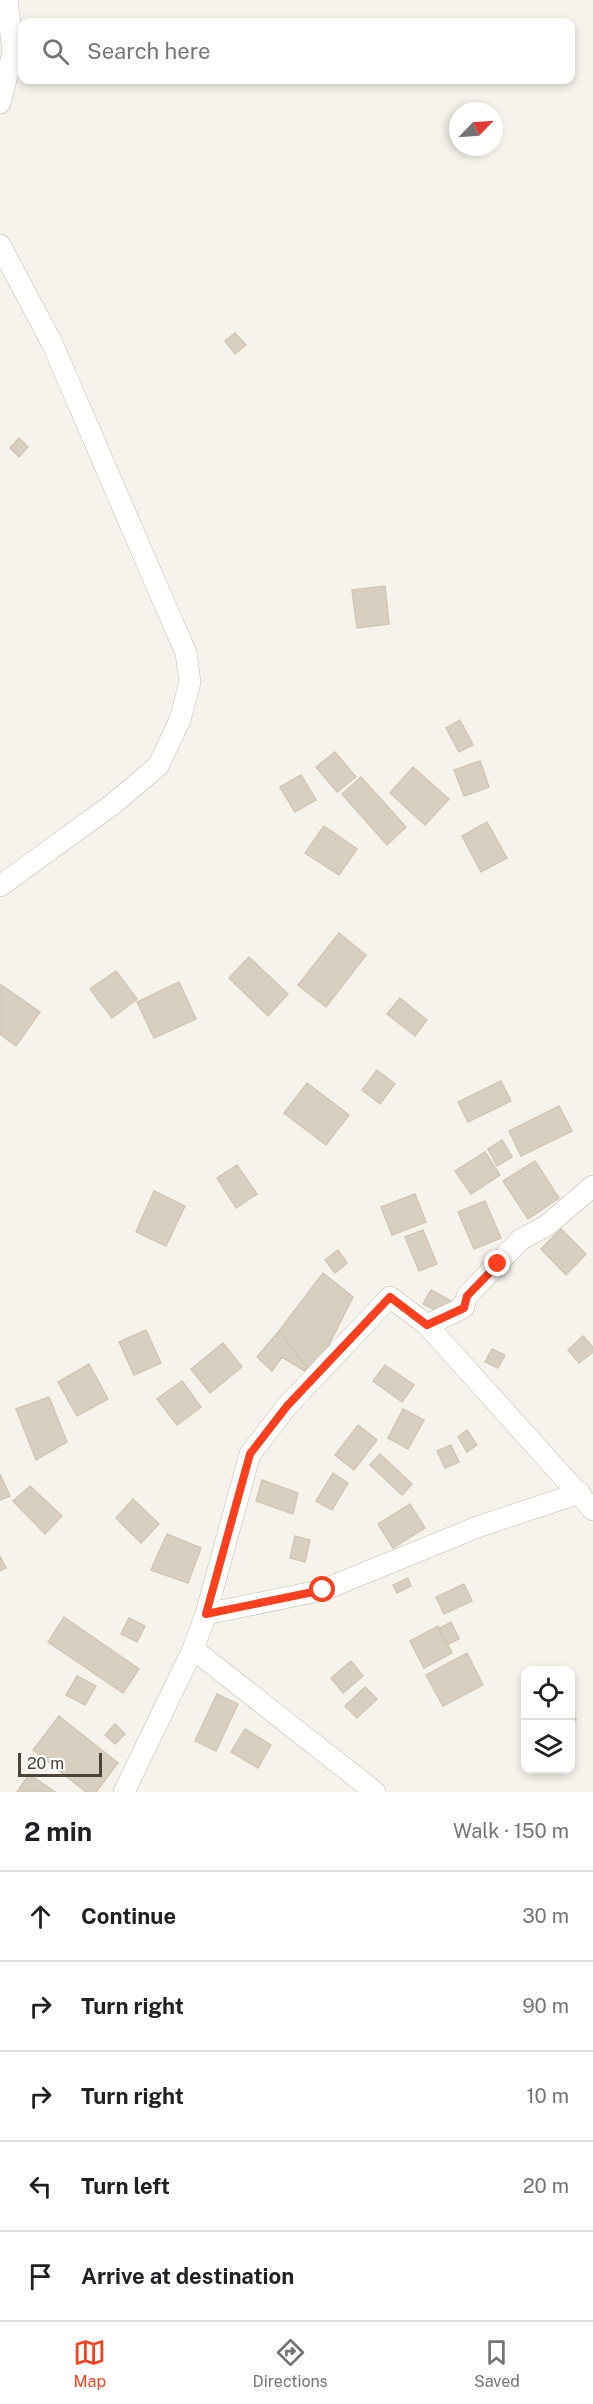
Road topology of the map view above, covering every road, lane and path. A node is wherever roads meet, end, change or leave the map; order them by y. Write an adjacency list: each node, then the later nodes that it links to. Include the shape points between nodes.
1 (7, 0): 2 (street, via 13,52)
2 (0, 103)
3 (0, 245): 4 (street, via 52,343 186,653 190,682 180,720 158,766 113,804)
4 (0, 885)
5 (593, 1186): 6 (street, via 546,1226 520,1240 467,1296 464,1308)
6 (427, 1325): 7 (street); 8 (street, via 390,1297 287,1406 250,1454)
7 (586, 1501): 8 (street, via 470,1530 323,1590)
8 (206, 1614): 9 (street)
9 (193, 1649): 10 (street); 11 (street)
10 (124, 1792)
11 (375, 1792)

